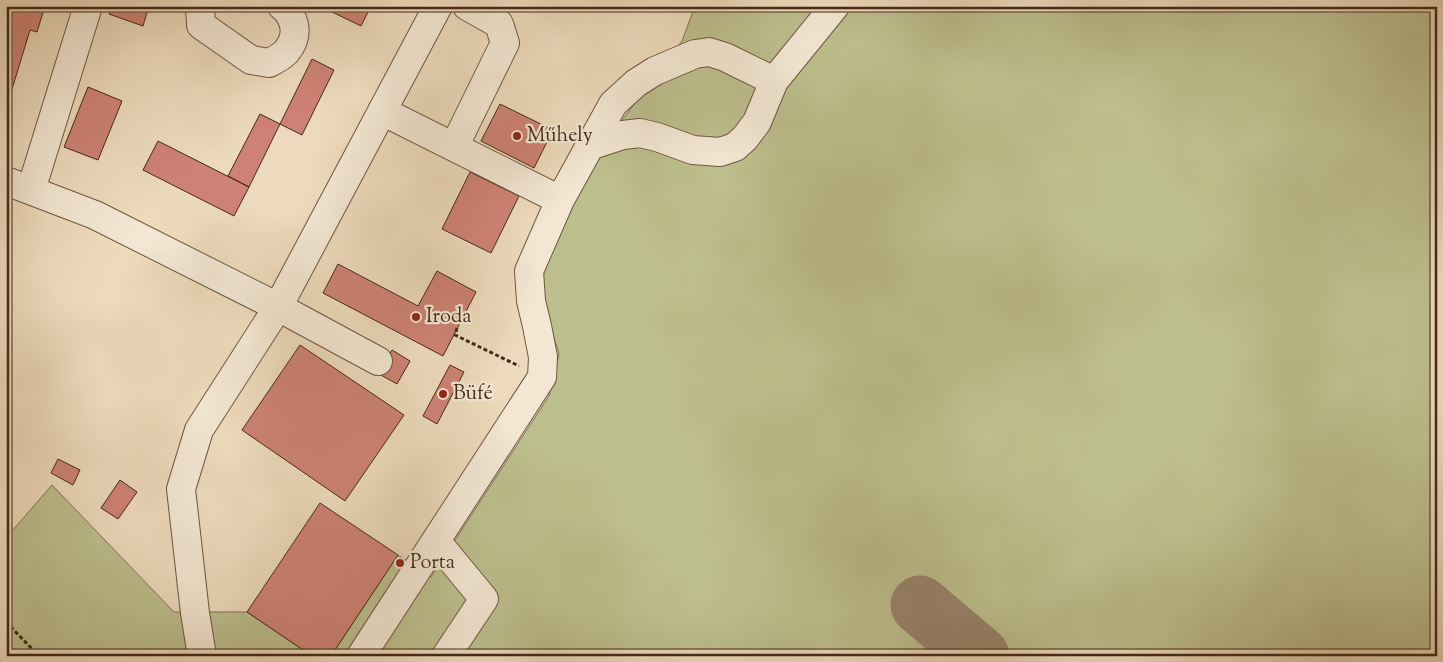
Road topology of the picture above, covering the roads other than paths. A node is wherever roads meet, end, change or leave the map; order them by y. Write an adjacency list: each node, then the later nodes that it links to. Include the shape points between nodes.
1 (88, 6): 11 (street)
2 (200, 6): 3 (street, via 201,25 251,60 269,63 285,53 294,38 294,22)
3 (282, 6)
4 (438, 6): 8 (street)
5 (467, 6): 10 (street, via 499,24 505,42)
6 (835, 6): 7 (street)
7 (774, 81): 9 (street, via 758,122 735,147 720,152 693,150 640,133 624,134); 9 (street, via 725,57 709,52 695,54 636,83 613,104)
8 (382, 111): 10 (street); 13 (street)
9 (590, 146): 12 (street)
10 (454, 147): 12 (street)
11 (18, 186): 13 (street, via 94,215)
12 (560, 200): 15 (street, via 529,271 530,301 543,357 542,377)
13 (278, 306): 14 (street); 16 (street, via 199,430 181,489)
14 (378, 361)
15 (436, 541): 17 (street); 18 (street, via 484,600)
16 (202, 656)
17 (361, 656)
18 (446, 656)

